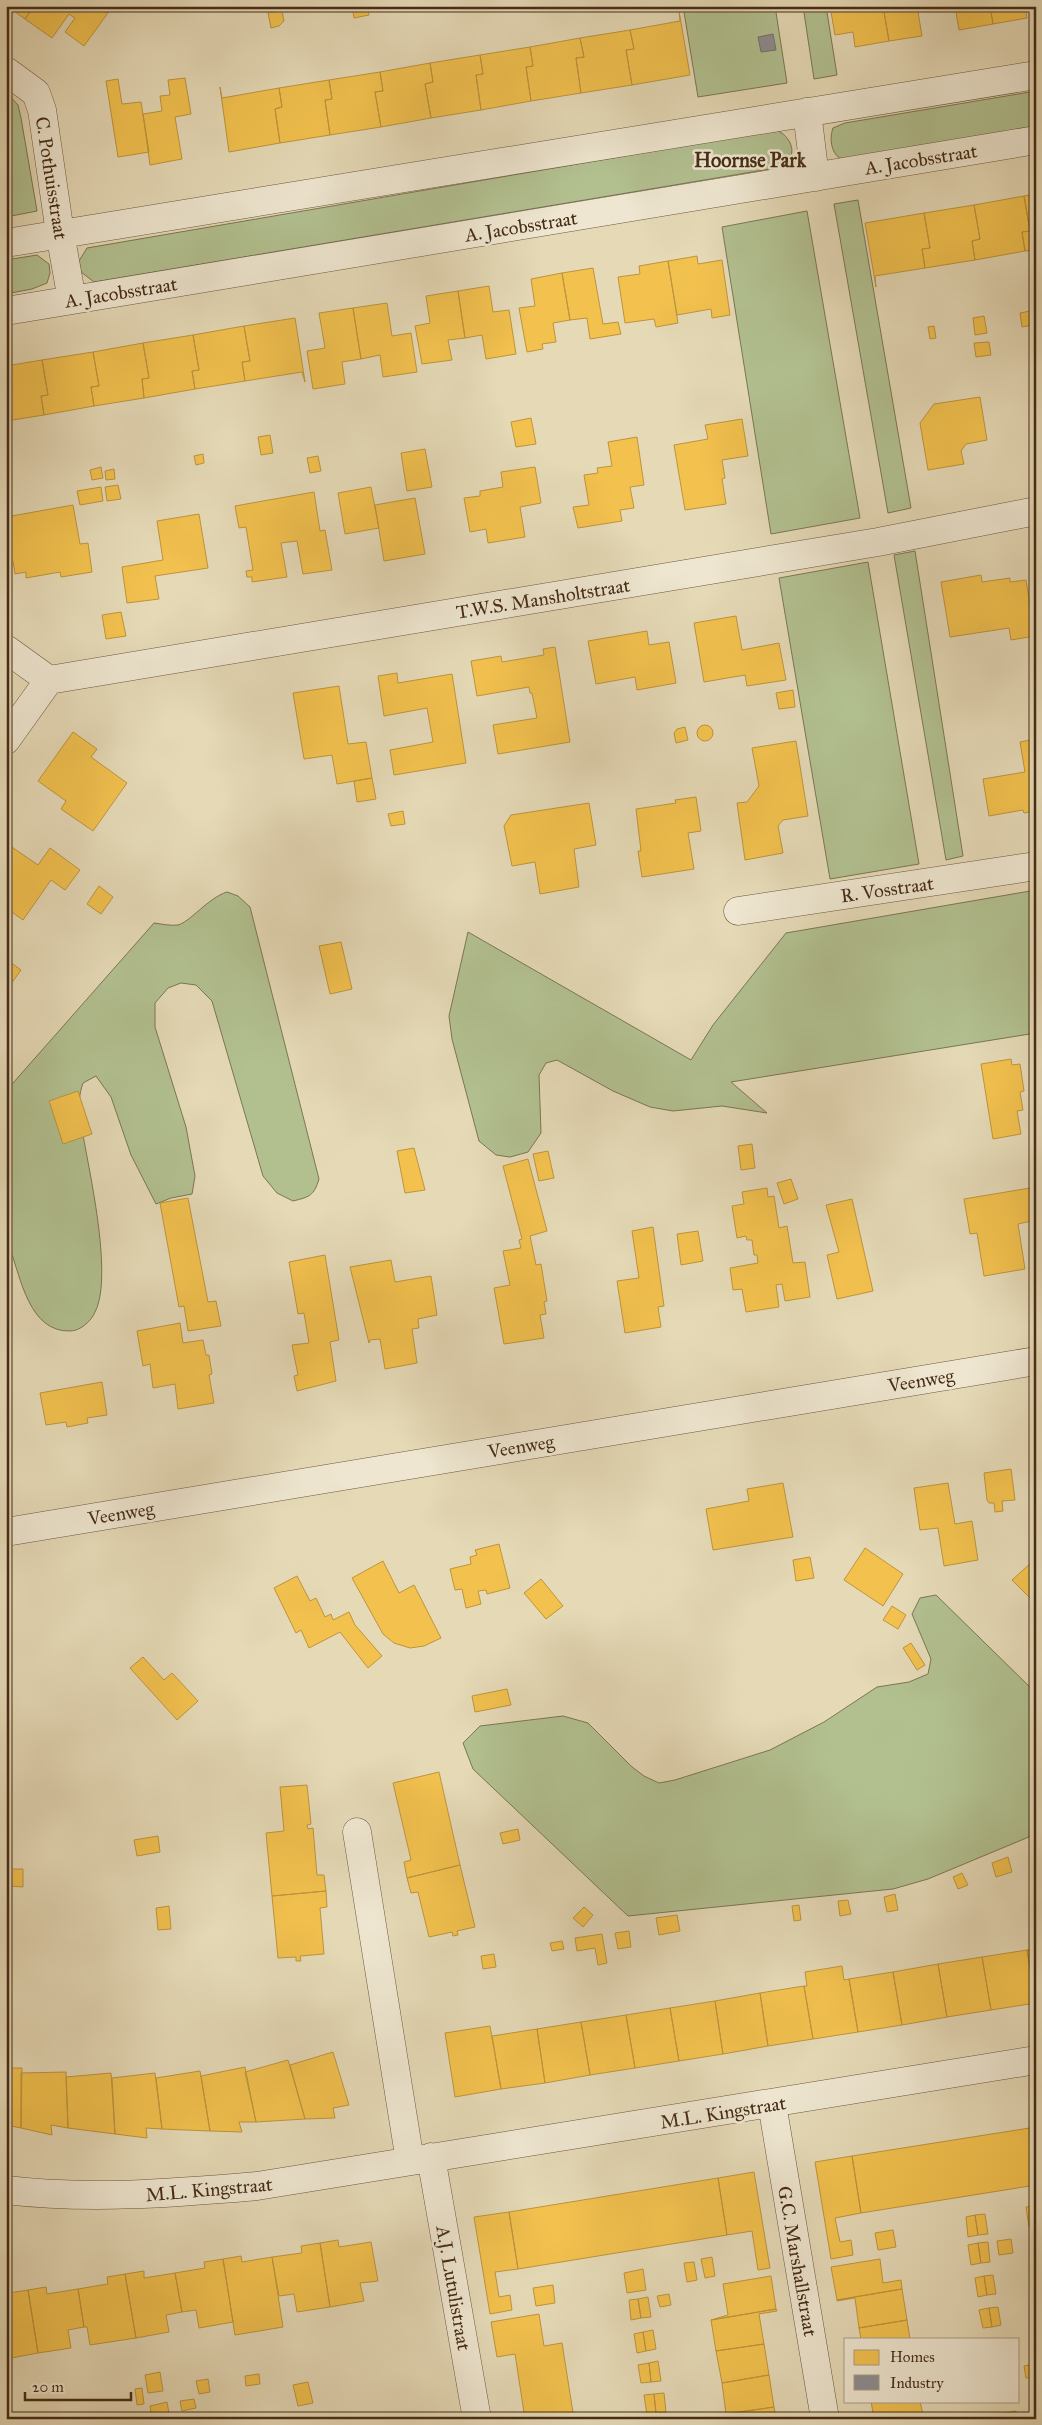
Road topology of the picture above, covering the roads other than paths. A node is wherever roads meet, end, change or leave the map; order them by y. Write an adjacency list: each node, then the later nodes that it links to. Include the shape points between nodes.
1 (6, 70): 6 (street, C. Pothuisstraat, via 36,93 42,110)
2 (1036, 75): 3 (street)
3 (807, 112): 5 (street); 6 (street)
4 (1036, 140): 5 (street, A. Jacobsstraat)
5 (815, 177): 8 (street, A. Jacobsstraat)
6 (60, 234): 7 (street); 8 (street, C. Pothuisstraat)
7 (6, 243)
8 (72, 300): 9 (street, A. Jacobsstraat)
9 (6, 311)
10 (1036, 511): 12 (street, T.W.S. Mansholtstraat, via 878,542)
11 (6, 649): 12 (street)
12 (49, 680): 13 (street)
13 (6, 740)
14 (1036, 866): 15 (street, R. Vosstraat)
15 (738, 911)
16 (1036, 1361): 17 (street, Veenweg)
17 (6, 1532)
18 (357, 1832): 21 (street)
19 (1036, 2060): 20 (street, M.L. Kingstraat)
20 (772, 2104): 21 (street, M.L. Kingstraat); 24 (street, G.C. Marshallstraat)
21 (421, 2159): 22 (street, M.L. Kingstraat, via 257,2186 137,2196); 23 (street, A.J. Lutulistraat)
22 (6, 2190)
23 (477, 2419)
24 (825, 2419)

